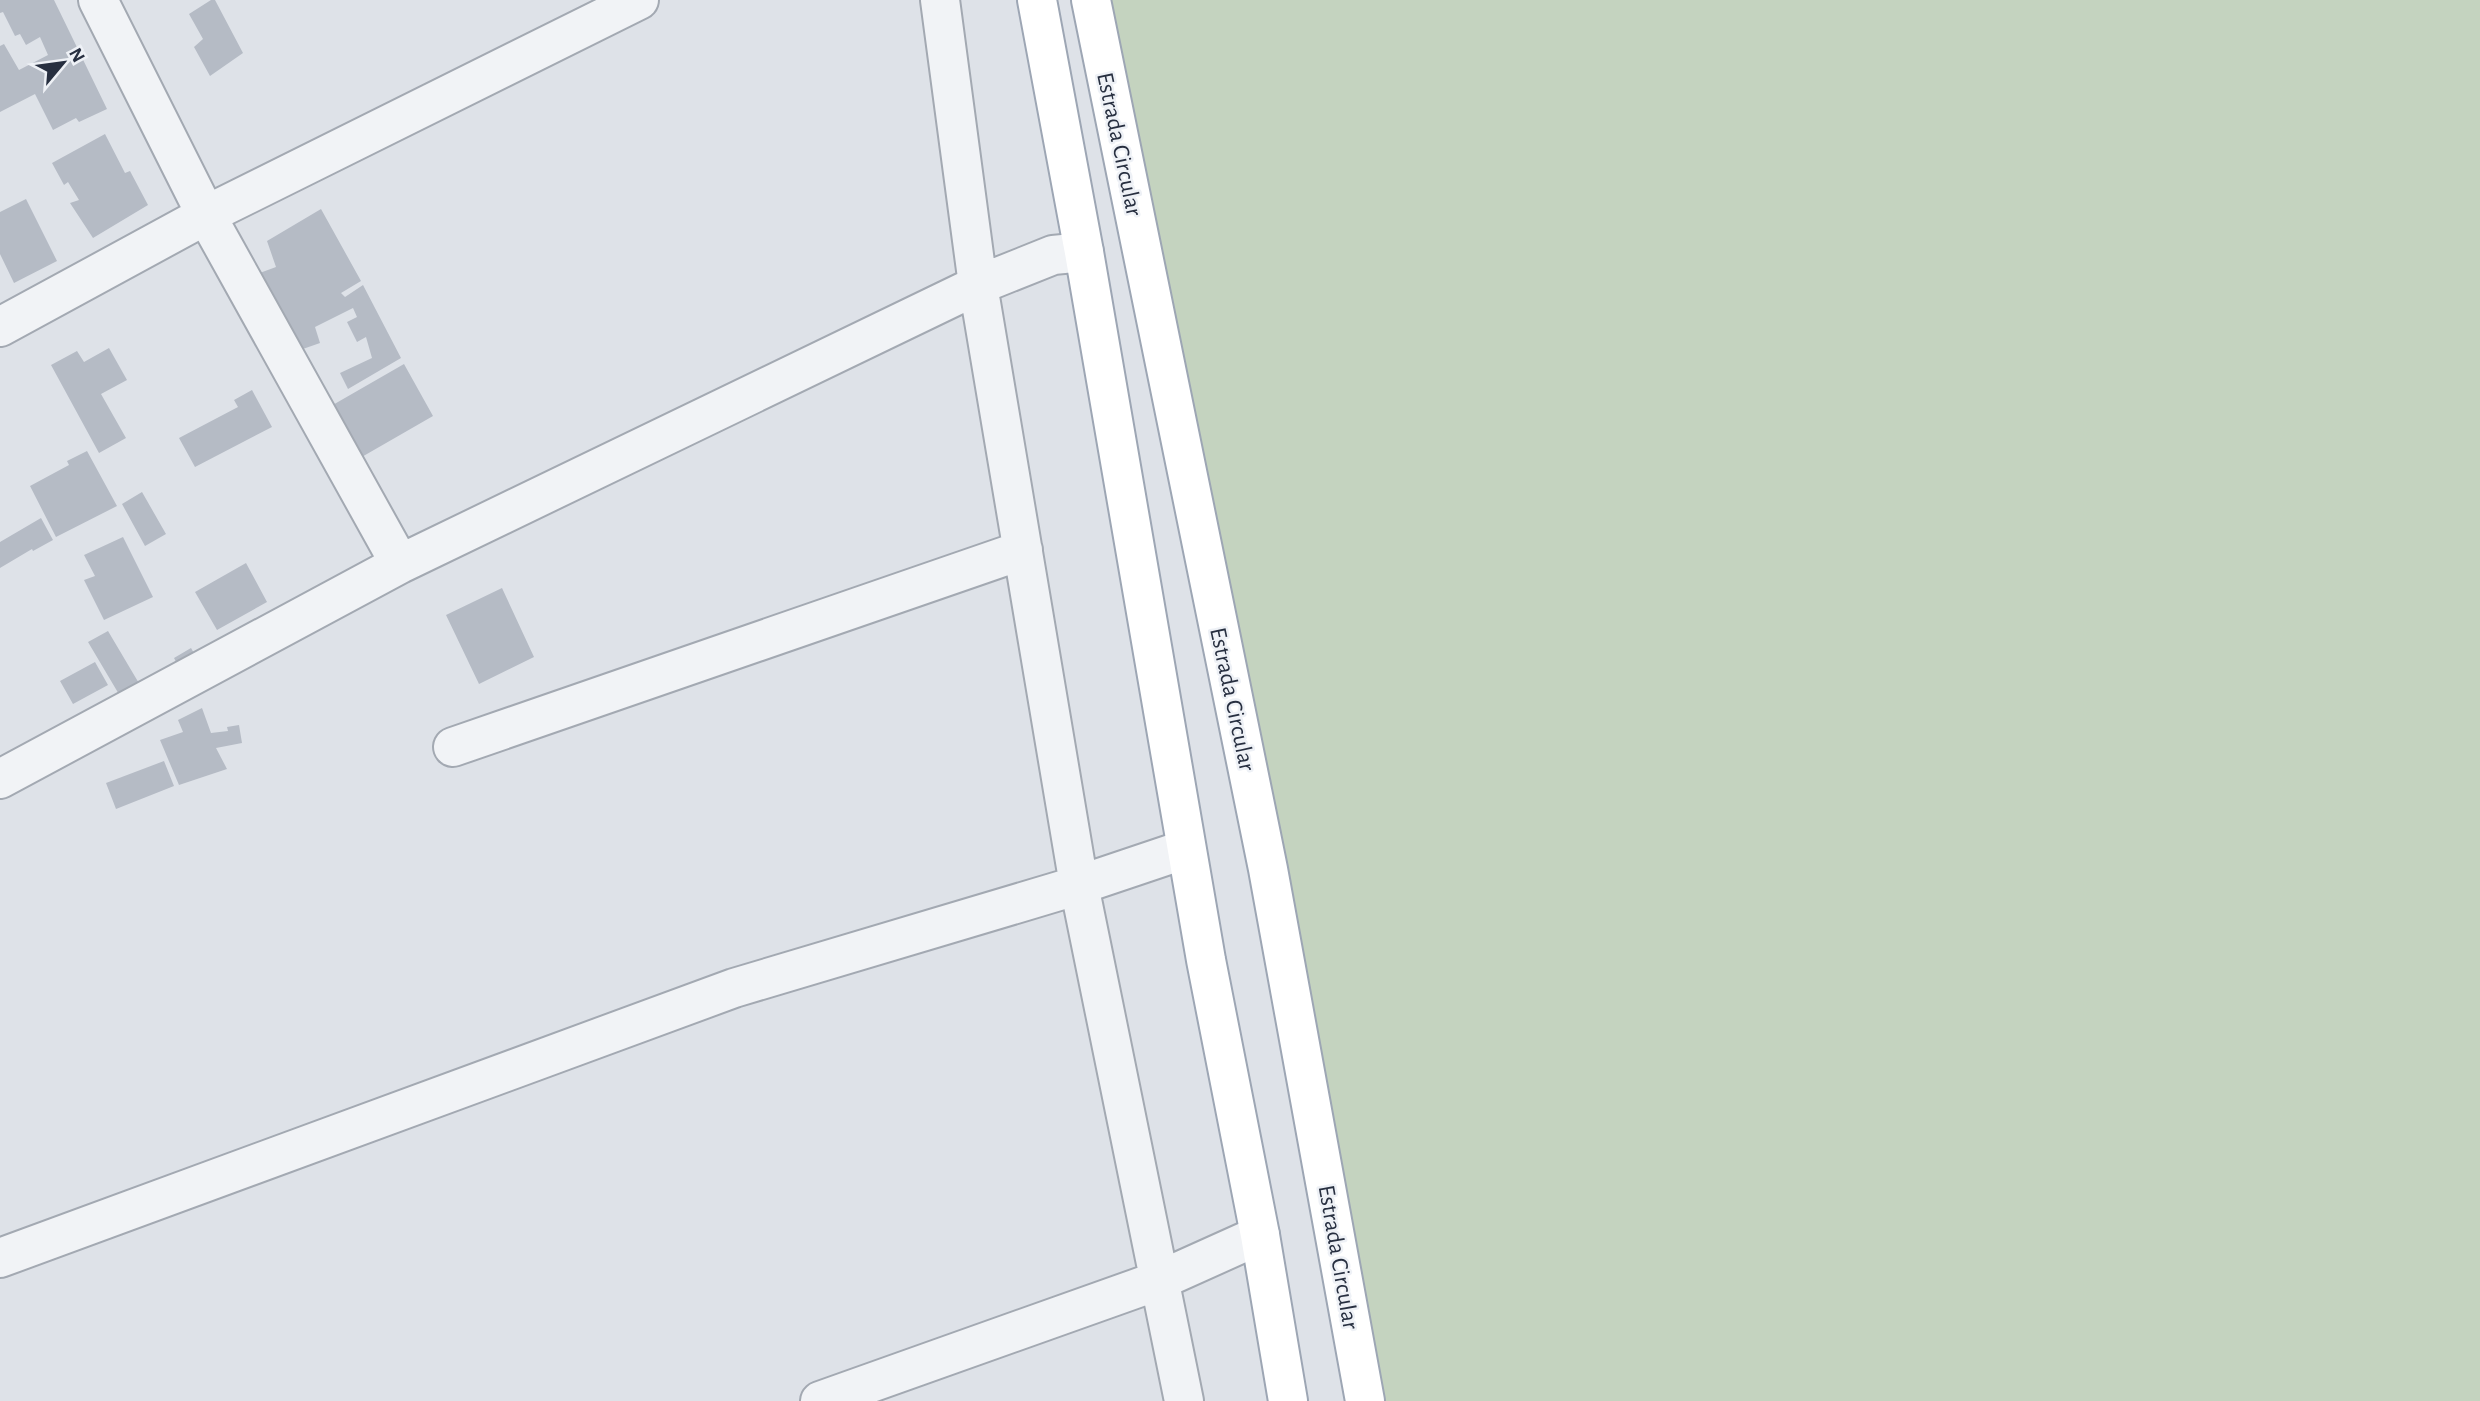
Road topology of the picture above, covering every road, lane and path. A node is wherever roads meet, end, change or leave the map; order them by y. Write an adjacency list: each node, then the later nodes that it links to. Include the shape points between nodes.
1 (98, 0): 6 (street)
2 (639, 0): 6 (street)
3 (940, 0): 8 (street)
4 (1037, 0): 7 (main road)
5 (1091, 0): 22 (main road, Estrada Circular, via 1268,869)
6 (206, 215): 9 (street); 11 (street)
7 (1084, 252): 8 (street, via 1053,255); 14 (main road)
8 (978, 285): 10 (street); 11 (street)
9 (0, 327)
10 (1023, 550): 12 (street); 15 (street)
11 (400, 564): 13 (street)
12 (453, 747)
13 (0, 779)
14 (1186, 849): 15 (street); 16 (main road)
15 (1079, 885): 17 (street, via 734,988); 18 (street)
16 (1260, 1235): 18 (street); 21 (main road)
17 (0, 1258)
18 (1160, 1280): 19 (street); 20 (street)
19 (820, 1401)
20 (1184, 1401)
21 (1288, 1401)
22 (1365, 1401)

